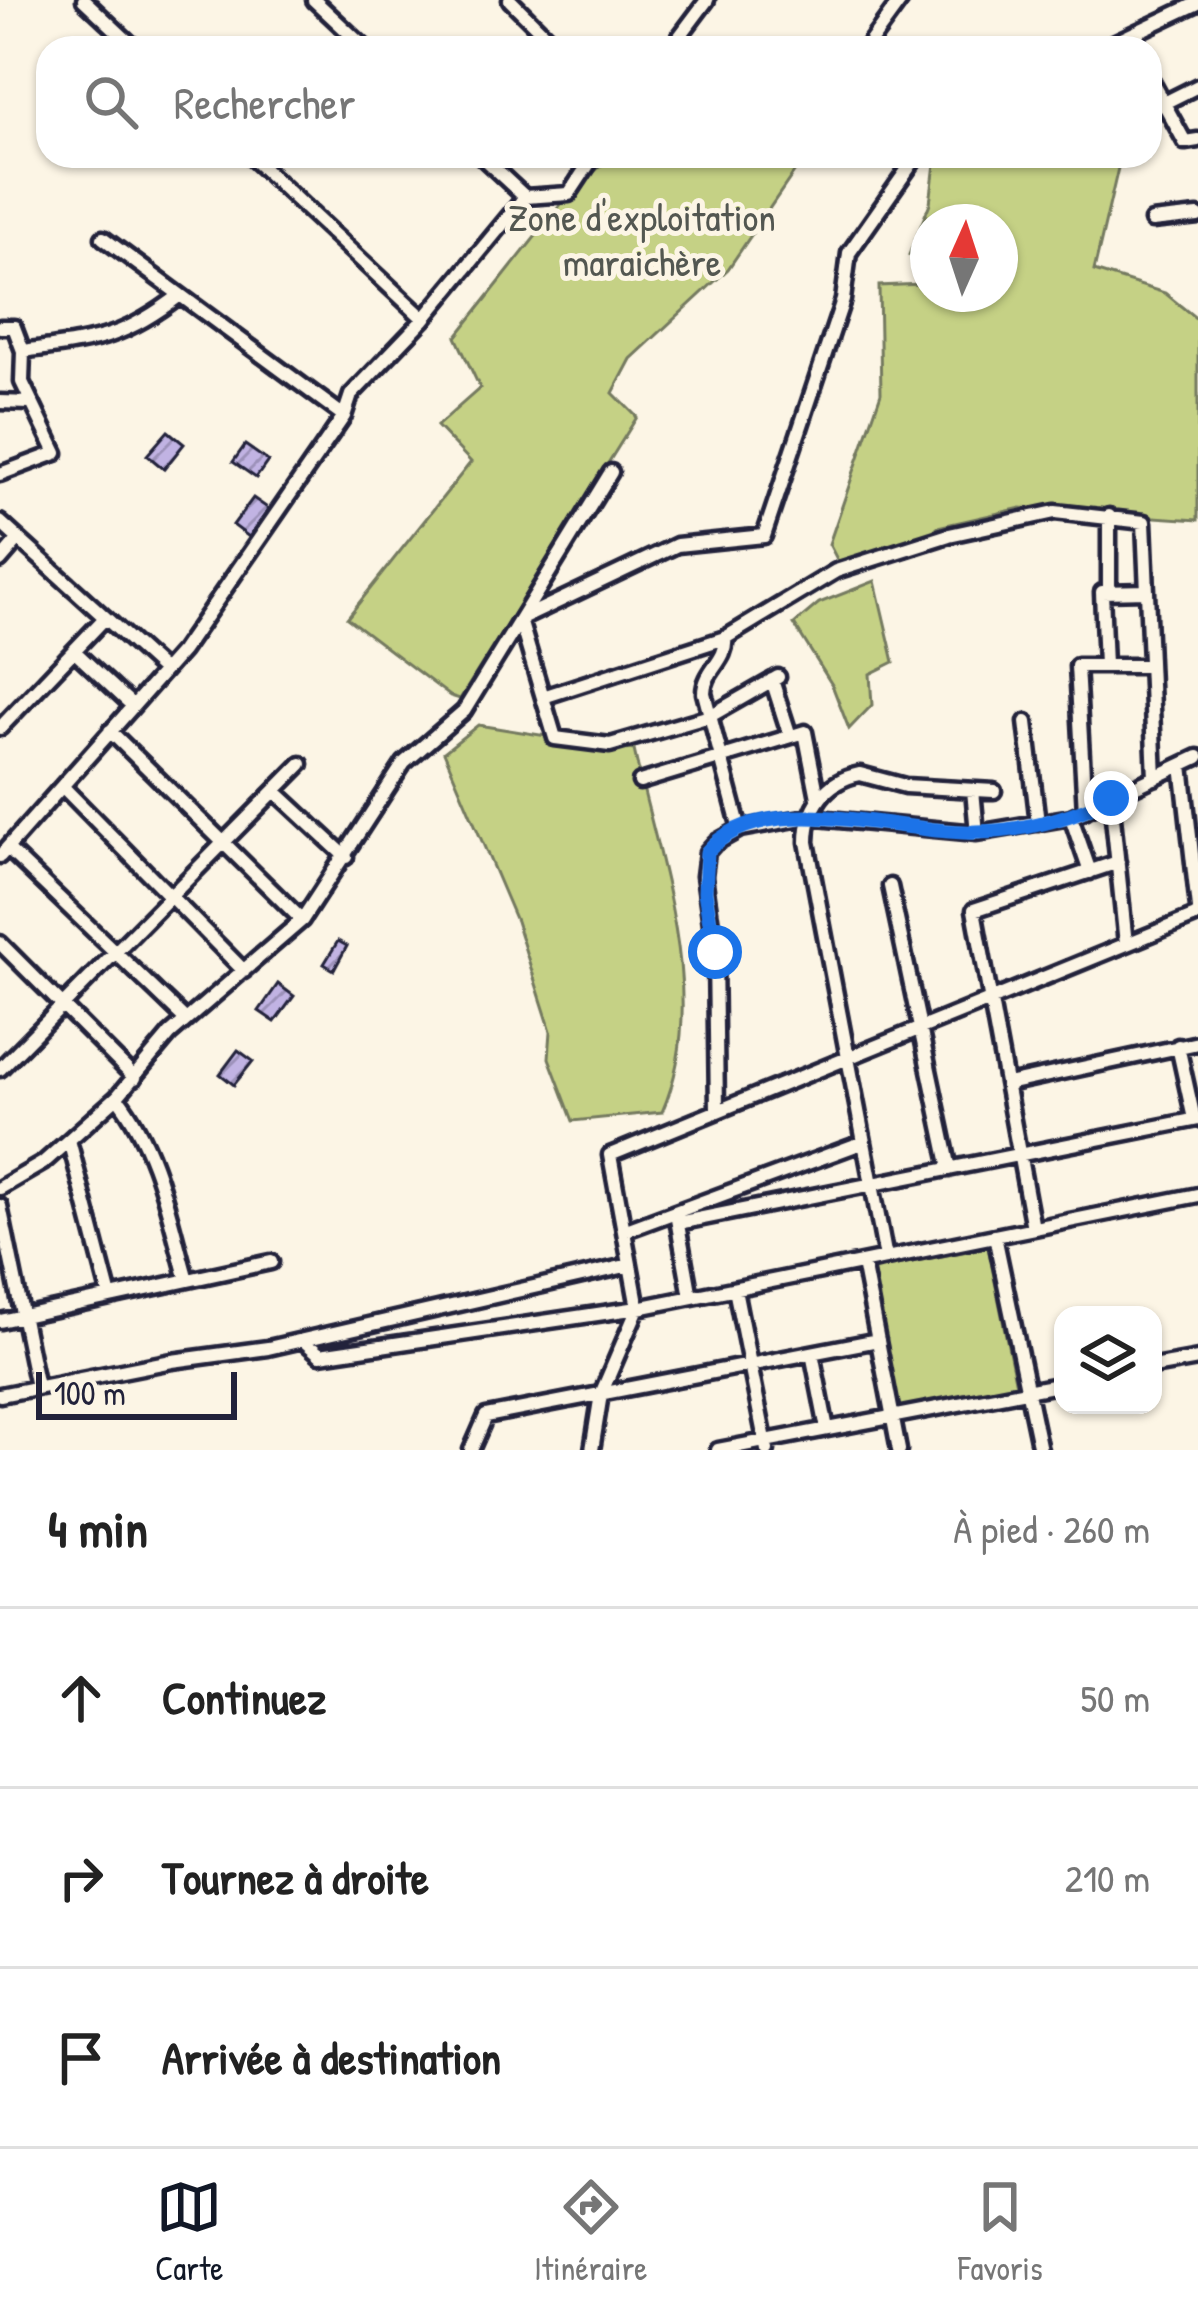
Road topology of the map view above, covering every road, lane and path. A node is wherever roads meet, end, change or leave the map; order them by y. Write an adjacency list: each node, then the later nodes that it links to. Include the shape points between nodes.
1 (84, 0): 7 (street)
2 (314, 0): 8 (street)
3 (707, 0): 10 (street)
4 (901, 0): 11 (street)
5 (516, 2): 9 (street)
6 (1198, 3): 12 (street)
7 (122, 36)
8 (352, 36)
9 (547, 36)
10 (680, 36)
11 (875, 36)
12 (1143, 36)
13 (1198, 86): 15 (street)
14 (1162, 99): 15 (street)
15 (1164, 103): 16 (street, via 1185,142)
16 (1198, 140)
17 (263, 168): 26 (street)
18 (494, 168): 21 (street)
19 (586, 168): 21 (street, via 569,194)
20 (909, 168): 41 (street, via 849,254 843,300 764,536 676,545)
21 (525, 197): 26 (street)
22 (1195, 220): 23 (street)
23 (1152, 221)
24 (103, 238): 25 (street)
25 (180, 295): 28 (street, via 137,328); 31 (street)
26 (424, 320): 31 (street, via 351,395)
27 (0, 327): 28 (street, via 14,327)
28 (23, 351): 30 (street)
29 (0, 402): 30 (street)
30 (30, 403): 33 (street, via 56,453)
31 (344, 416): 46 (street)
32 (611, 472): 41 (street)
33 (0, 474)
34 (1109, 516): 38 (street, via 1144,522); 39 (street); 42 (street, via 1055,512 868,560)
35 (0, 522): 36 (street)
36 (19, 539): 37 (street); 40 (street)
37 (0, 561)
38 (1147, 591): 39 (street); 45 (street)
39 (1109, 592): 44 (street, via 1102,592)
40 (106, 618): 43 (street); 46 (street)
41 (520, 620): 47 (street); 73 (street, via 464,711 404,763)
42 (725, 638): 47 (street); 49 (street, via 704,684)
43 (74, 651): 48 (street); 51 (street)
44 (1105, 666): 45 (street); 66 (street, via 1077,666)
45 (1150, 666): 58 (street)
46 (164, 671): 48 (street)
47 (543, 697): 49 (street, via 555,738 610,745)
48 (133, 706): 52 (street)
49 (710, 716): 53 (street, via 775,678); 54 (street)
50 (1027, 722): 68 (street)
51 (0, 728)
52 (110, 731): 60 (street); 71 (street)
53 (790, 736): 54 (street); 64 (street, via 805,731)
54 (721, 757): 59 (street); 69 (street)
55 (1198, 757): 57 (street)
56 (301, 764): 62 (street)
57 (1182, 765): 58 (street); 78 (street)
58 (1155, 778): 65 (street)
59 (640, 782)
60 (62, 785): 72 (street); 77 (street)
61 (974, 790): 63 (street); 64 (street, via 860,774); 70 (street)
62 (274, 791): 71 (street); 73 (street)
63 (994, 791)
64 (818, 798): 67 (street)
65 (1111, 798): 66 (street); 74 (street)
66 (1078, 814): 68 (street); 75 (street)
67 (807, 817): 69 (street); 70 (street); 90 (street)
68 (1038, 823): 70 (street)
69 (740, 829): 95 (street, via 707,852 704,877 715,952)
70 (976, 832)
71 (224, 843): 77 (street); 79 (street)
72 (4, 852): 82 (street)
73 (346, 857): 79 (street)
74 (1118, 862): 75 (street); 81 (street)
75 (1090, 872): 84 (street, via 974,910)
76 (890, 886): 87 (street)
77 (170, 896): 82 (street); 83 (street)
78 (1198, 911): 81 (street)
79 (302, 920): 83 (street)
80 (0, 943): 85 (street)
81 (1126, 944): 84 (street)
82 (116, 952): 85 (street); 86 (street)
83 (244, 971): 86 (street)
84 (990, 1000): 87 (street); 93 (street)
85 (63, 1006): 91 (street); 92 (street)
86 (186, 1020): 92 (street)
87 (920, 1028): 90 (street); 100 (street)
88 (1198, 1043): 89 (street)
89 (1178, 1046): 93 (street); 96 (street)
90 (848, 1058): 95 (street); 98 (street)
91 (0, 1069)
92 (135, 1078): 94 (street)
93 (1007, 1084): 99 (street)
94 (117, 1097): 97 (street); 113 (street, via 153,1160)
95 (717, 1112): 107 (street, via 610,1155)
96 (1196, 1119): 99 (street)
97 (69, 1140): 102 (street); 115 (street)
98 (864, 1142): 101 (street); 105 (street)
99 (1020, 1155): 100 (street); 106 (street)
100 (950, 1169): 101 (street)
101 (872, 1184): 105 (street); 109 (street)
102 (0, 1188)
103 (1198, 1195): 106 (street)
104 (0, 1206): 118 (street)
105 (677, 1218): 107 (street); 116 (street)
106 (1033, 1228): 108 (street)
107 (624, 1231): 112 (street)
108 (995, 1236): 109 (street); 128 (street)
109 (886, 1258): 111 (street)
110 (271, 1262): 113 (street)
111 (862, 1263): 114 (street); 121 (street)
112 (631, 1264): 117 (street); 120 (street)
113 (188, 1280): 115 (street)
114 (735, 1288): 116 (street); 124 (street)
115 (110, 1297): 118 (street)
116 (691, 1298): 117 (street)
117 (638, 1308): 120 (street, via 320,1355); 129 (street)
118 (22, 1316): 119 (street); 127 (street)
119 (0, 1321)
120 (303, 1340): 127 (street)
121 (878, 1340): 122 (street); 131 (street)
122 (812, 1353): 124 (street); 132 (street)
123 (1198, 1359): 125 (street)
124 (751, 1365): 129 (street); 133 (street)
125 (1162, 1365)
126 (1054, 1386): 128 (street)
127 (37, 1388): 130 (street)
128 (1028, 1391): 131 (street); 138 (street)
129 (601, 1394): 134 (street, via 486,1416); 135 (street)
130 (0, 1395)
131 (893, 1417): 132 (street); 137 (street)
132 (827, 1429): 133 (street)
133 (766, 1445): 136 (street)
134 (471, 1450)
135 (592, 1450)
136 (718, 1450)
137 (899, 1450)
138 (1040, 1450)

